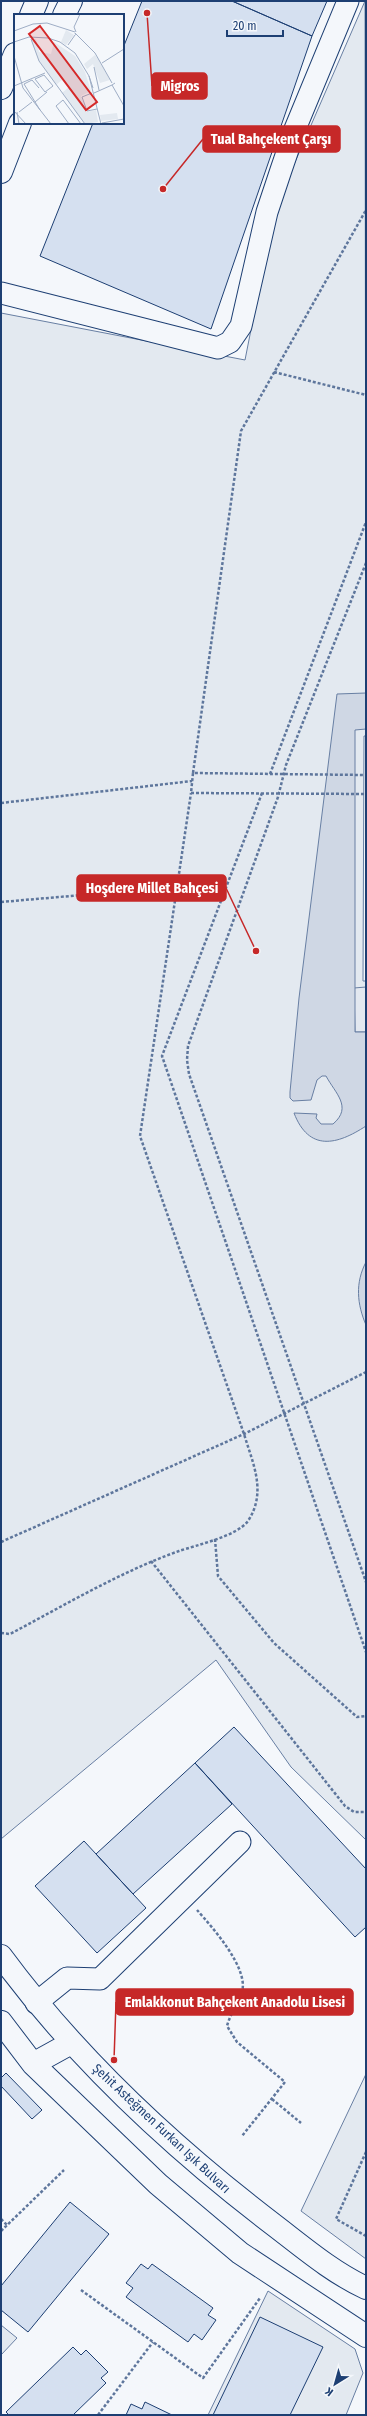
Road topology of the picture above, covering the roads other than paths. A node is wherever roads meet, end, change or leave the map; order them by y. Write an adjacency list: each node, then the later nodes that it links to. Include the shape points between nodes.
1 (37, 1): 4 (main road)
2 (70, 1): 5 (main road)
3 (348, 1): 10 (lane, via 293,136 267,212 241,326 230,342 218,348)
4 (31, 14)
5 (64, 14)
6 (14, 56): 7 (main road)
7 (1, 88)
8 (20, 124): 9 (main road)
9 (1, 172)
10 (1, 293)
11 (240, 1842): 13 (lane, via 100,1979 67,1978)
12 (1, 1956): 13 (main road, Şehit Asteğmen Furkan Işık Bulvarı)
13 (36, 2003): 15 (main road, Şehit Asteğmen Furkan Işık Bulvarı)
14 (1, 2022): 16 (main road)
15 (71, 2043): 16 (main road); 17 (main road, Şehit Asteğmen Furkan Işık Bulvarı, via 172,2140 237,2196 344,2278)
16 (33, 2064): 18 (main road, via 158,2184 240,2253)
17 (366, 2288)
18 (366, 2336)

